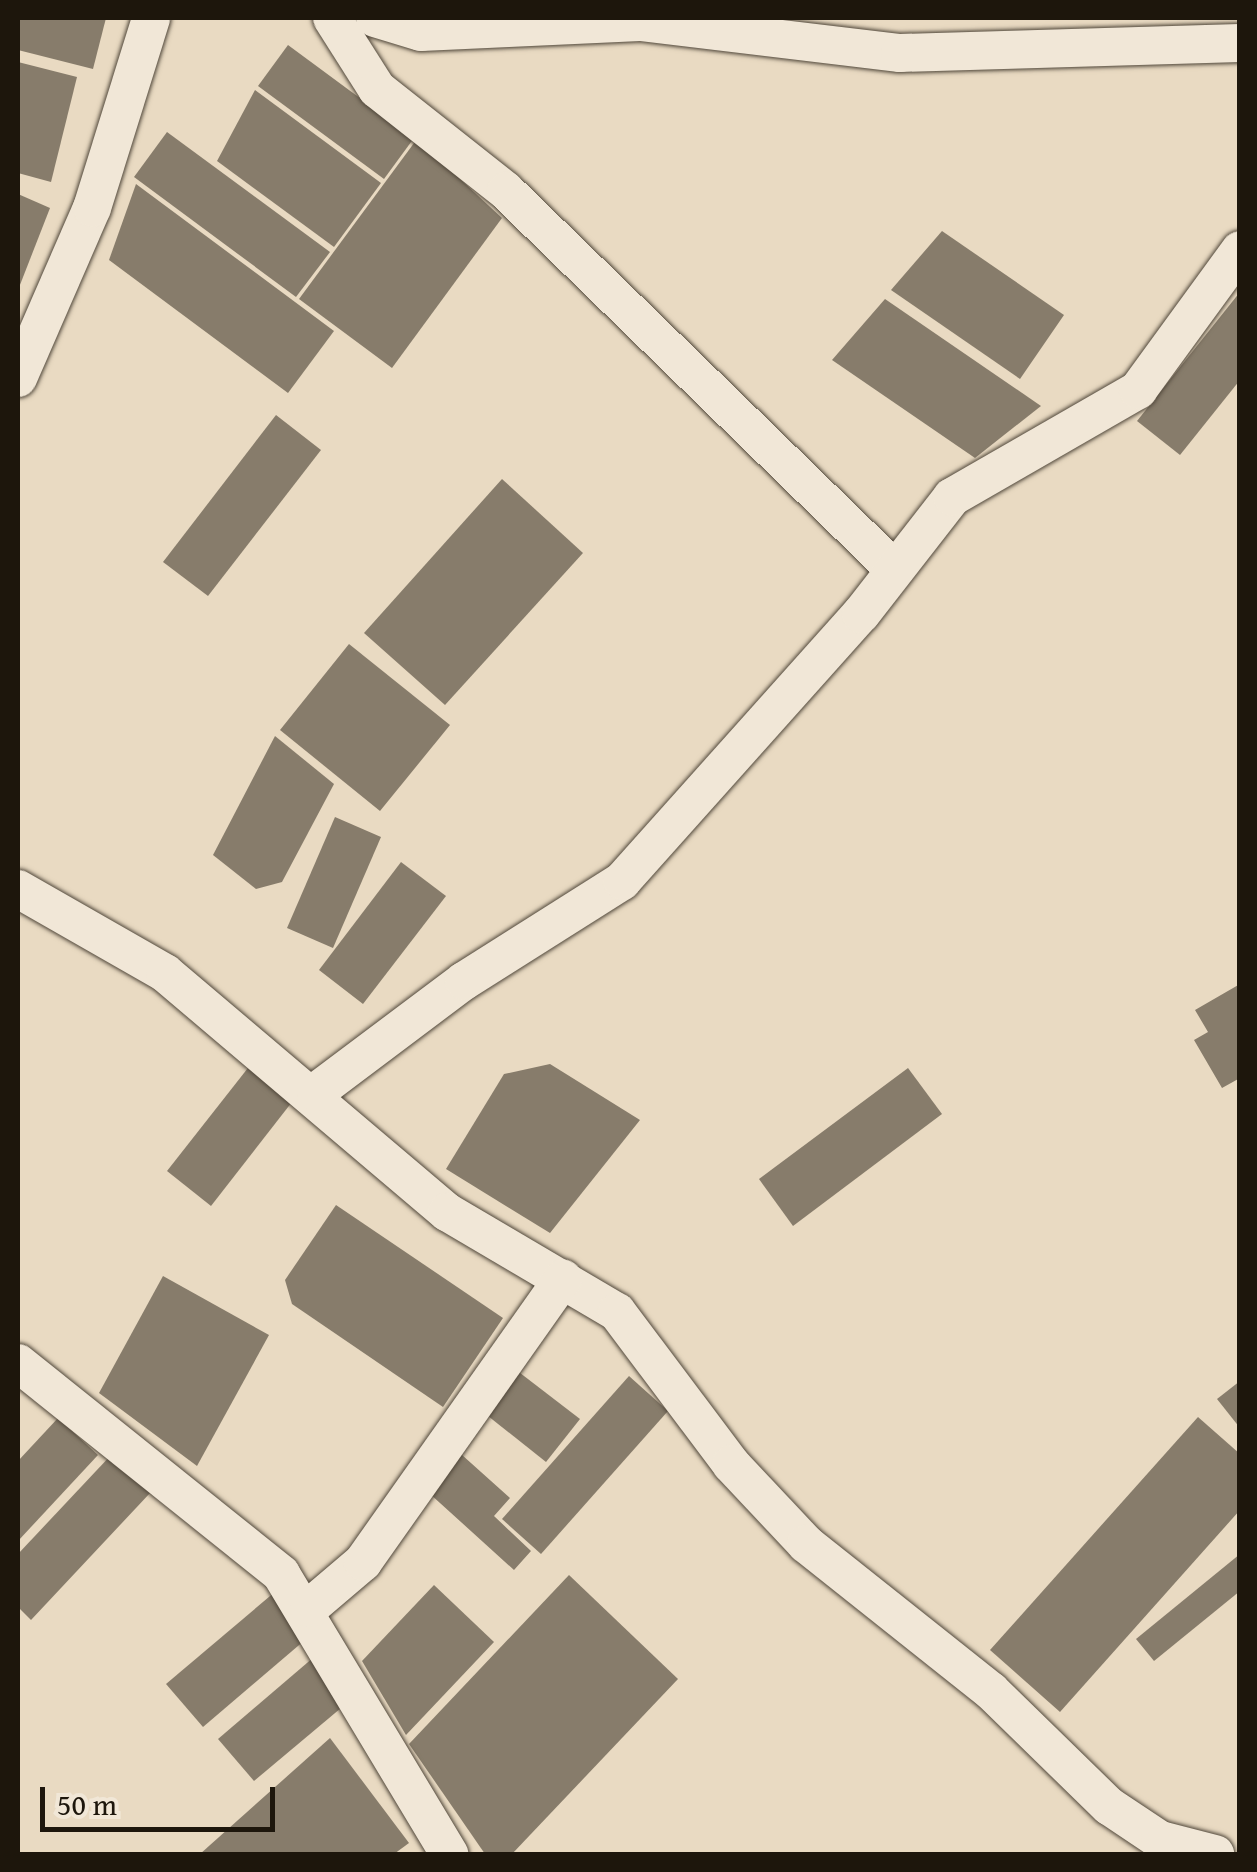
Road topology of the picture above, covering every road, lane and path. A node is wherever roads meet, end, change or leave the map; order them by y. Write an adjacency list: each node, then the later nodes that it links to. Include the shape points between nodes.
1 (151, 18): 7 (street, via 92,208)
2 (332, 18): 8 (street, via 377,88 506,191)
3 (375, 18): 4 (street, via 420,32)
4 (642, 20): 5 (street, via 900,53)
5 (1240, 44)
6 (1240, 250): 8 (street, via 1138,390 952,497)
7 (18, 378)
8 (895, 570): 10 (street, via 622,881 464,981)
9 (18, 889): 10 (street, via 113,937)
10 (316, 1092): 11 (street, via 447,1212)
11 (564, 1278): 13 (street, via 363,1562); 14 (street, via 641,1336 731,1464 806,1544 991,1691)
12 (18, 1362): 13 (street, via 244,1537)
13 (309, 1608): 15 (street)
14 (1154, 1847): 16 (street)
15 (449, 1854)
16 (1215, 1854)

